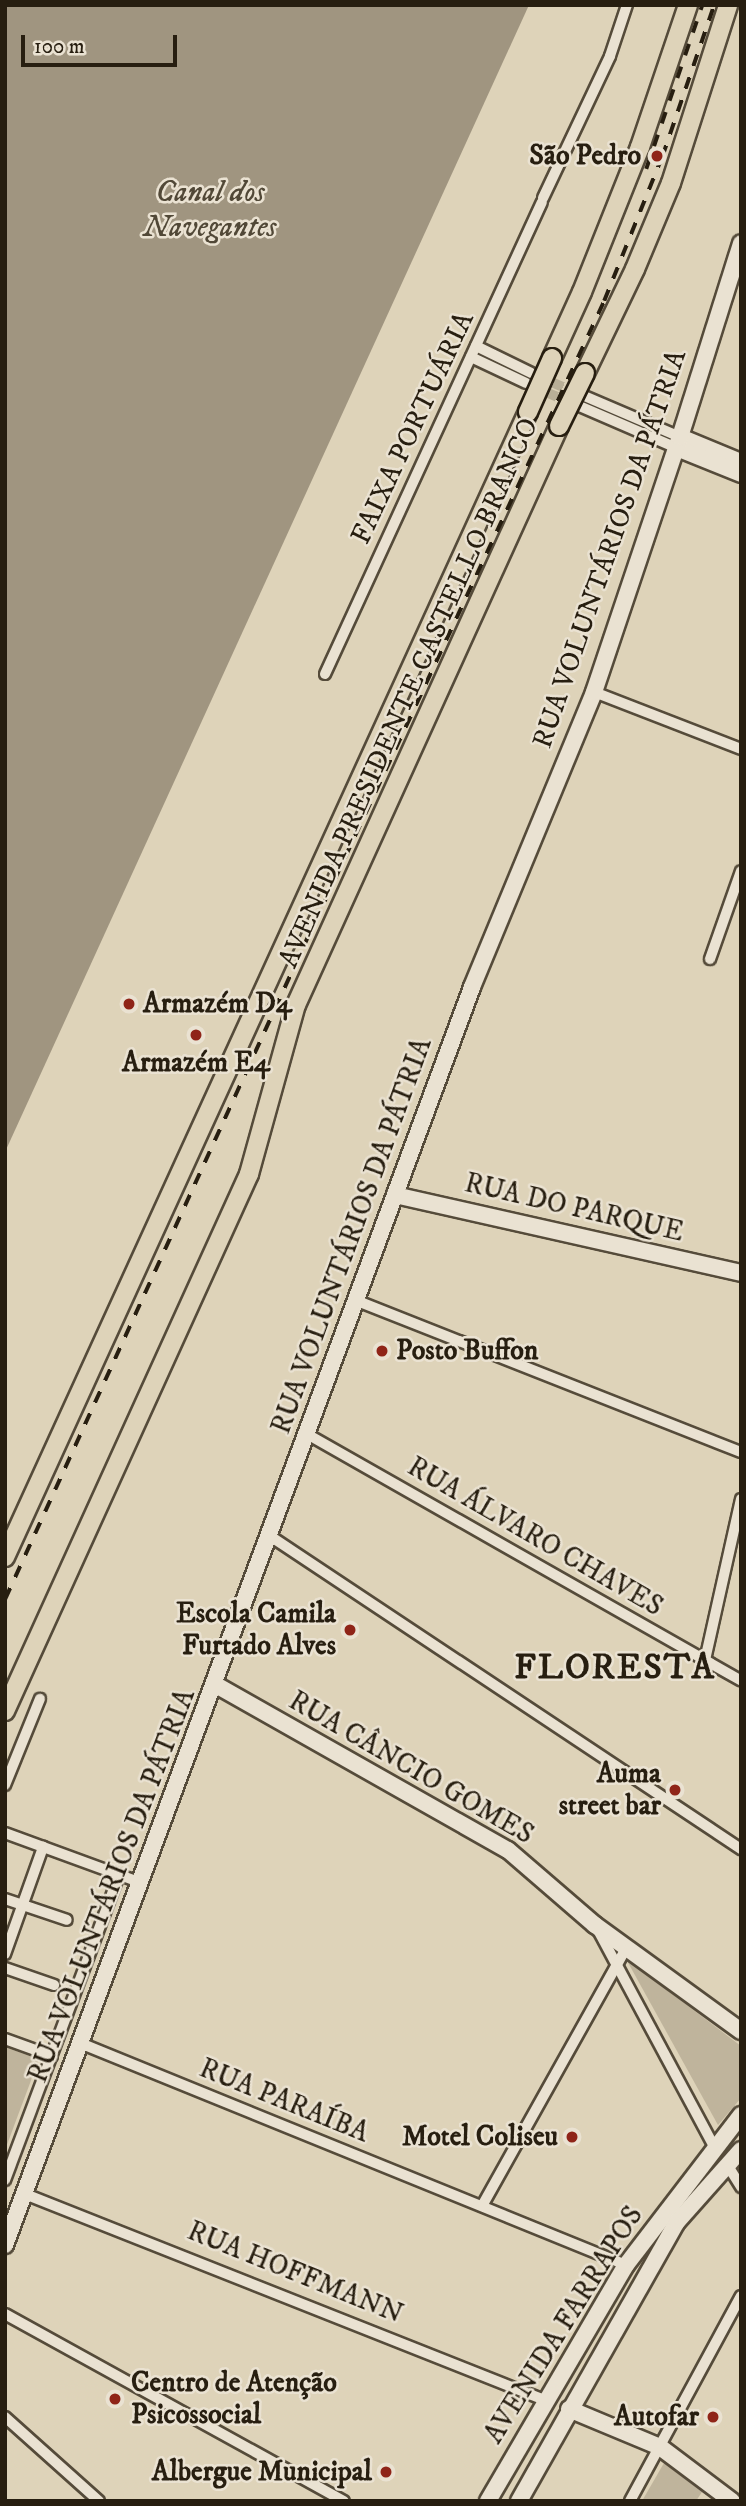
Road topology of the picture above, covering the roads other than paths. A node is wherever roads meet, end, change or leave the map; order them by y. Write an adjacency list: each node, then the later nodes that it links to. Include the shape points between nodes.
1 (627, 5): 6 (street, FAIXA PORTUÁRIA, via 610,56)
2 (688, 5): 24 (main road, AVENIDA PRESIDENTE CASTELLO BRANCO, bridge, via 640,147 582,292)
3 (728, 5): 29 (main road, AVENIDA PRESIDENTE CASTELLO BRANCO, bridge, via 671,183 635,269 296,1005 249,1174)
4 (741, 243): 5 (main road, RUA VOLUNTÁRIOS DA PÁTRIA)
5 (738, 260): 9 (main road, RUA VOLUNTÁRIOS DA PÁTRIA)
6 (474, 351): 7 (street); 12 (street, FAIXA PORTUÁRIA)
7 (528, 378)
8 (579, 400): 9 (street)
9 (678, 442): 10 (main road); 11 (main road); 13 (main road, RUA VOLUNTÁRIOS DA PÁTRIA)
10 (741, 461)
11 (741, 474)
12 (326, 674)
13 (594, 692): 14 (street); 17 (main road, RUA VOLUNTÁRIOS DA PÁTRIA, via 472,988)
14 (741, 749)
15 (741, 871): 16 (street)
16 (710, 959)
17 (395, 1195): 18 (main road, RUA DO PARQUE); 19 (main road, RUA VOLUNTÁRIOS DA PÁTRIA)
18 (741, 1273)
19 (355, 1300): 20 (main road, RUA VOLUNTÁRIOS DA PÁTRIA); 21 (street)
20 (307, 1434): 23 (main road, RUA VOLUNTÁRIOS DA PÁTRIA); 25 (street, RUA ÁLVARO CHAVES)
21 (741, 1452)
22 (741, 1499): 25 (street)
23 (270, 1536): 27 (main road, RUA VOLUNTÁRIOS DA PÁTRIA); 33 (street)
24 (5, 1557)
25 (705, 1660): 26 (street, RUA ÁLVARO CHAVES)
26 (741, 1681)
27 (216, 1685): 35 (main road, RUA VOLUNTÁRIOS DA PÁTRIA); 39 (main road, RUA CÂNCIO GOMES, via 508,1850)
28 (40, 1699): 30 (street)
29 (5, 1711)
30 (5, 1785)
31 (5, 1833): 32 (street)
32 (43, 1847): 34 (street); 37 (street)
33 (741, 1849)
34 (119, 1875): 35 (street); 48 (street)
35 (139, 1882): 47 (main road, RUA VOLUNTÁRIOS DA PÁTRIA)
36 (5, 1899): 37 (street)
37 (23, 1905): 38 (street); 41 (street)
38 (67, 1920)
39 (595, 1925): 40 (main road, RUA CÂNCIO GOMES); 42 (street)
40 (627, 1947): 42 (street); 45 (main road, RUA CÂNCIO GOMES)
41 (5, 1954)
42 (617, 1965): 50 (street); 58 (street)
43 (5, 1968): 44 (street)
44 (54, 1985)
45 (741, 2031)
46 (5, 2039): 48 (street)
47 (80, 2043): 54 (main road, RUA VOLUNTÁRIOS DA PÁTRIA); 58 (street, RUA PARAÍBA)
48 (52, 2056): 52 (street)
49 (741, 2115): 50 (main road, AVENIDA FARRAPOS)
50 (714, 2146): 60 (main road, AVENIDA FARRAPOS)
51 (741, 2151): 53 (main road, AVENIDA FARRAPOS)
52 (8, 2164): 54 (street); 55 (street)
53 (728, 2166): 56 (street); 64 (main road, AVENIDA FARRAPOS, via 677,2222)
54 (33, 2172): 57 (main road, RUA VOLUNTÁRIOS DA PÁTRIA)
55 (5, 2180)
56 (741, 2187)
57 (25, 2194): 59 (main road, RUA VOLUNTÁRIOS DA PÁTRIA); 63 (street, RUA HOFFMANN)
58 (482, 2206): 60 (street, RUA PARAÍBA)
59 (5, 2245)
60 (626, 2265): 63 (main road, AVENIDA FARRAPOS)
61 (741, 2297): 66 (street)
62 (5, 2315): 68 (street)
63 (547, 2401): 69 (main road, AVENIDA FARRAPOS)
64 (569, 2409): 66 (main road); 70 (main road, AVENIDA FARRAPOS)
65 (5, 2417): 67 (street)
66 (660, 2447): 71 (street); 72 (main road)
67 (99, 2501)
68 (344, 2501)
69 (488, 2501)
70 (519, 2501)
71 (630, 2501)
72 (732, 2501)

